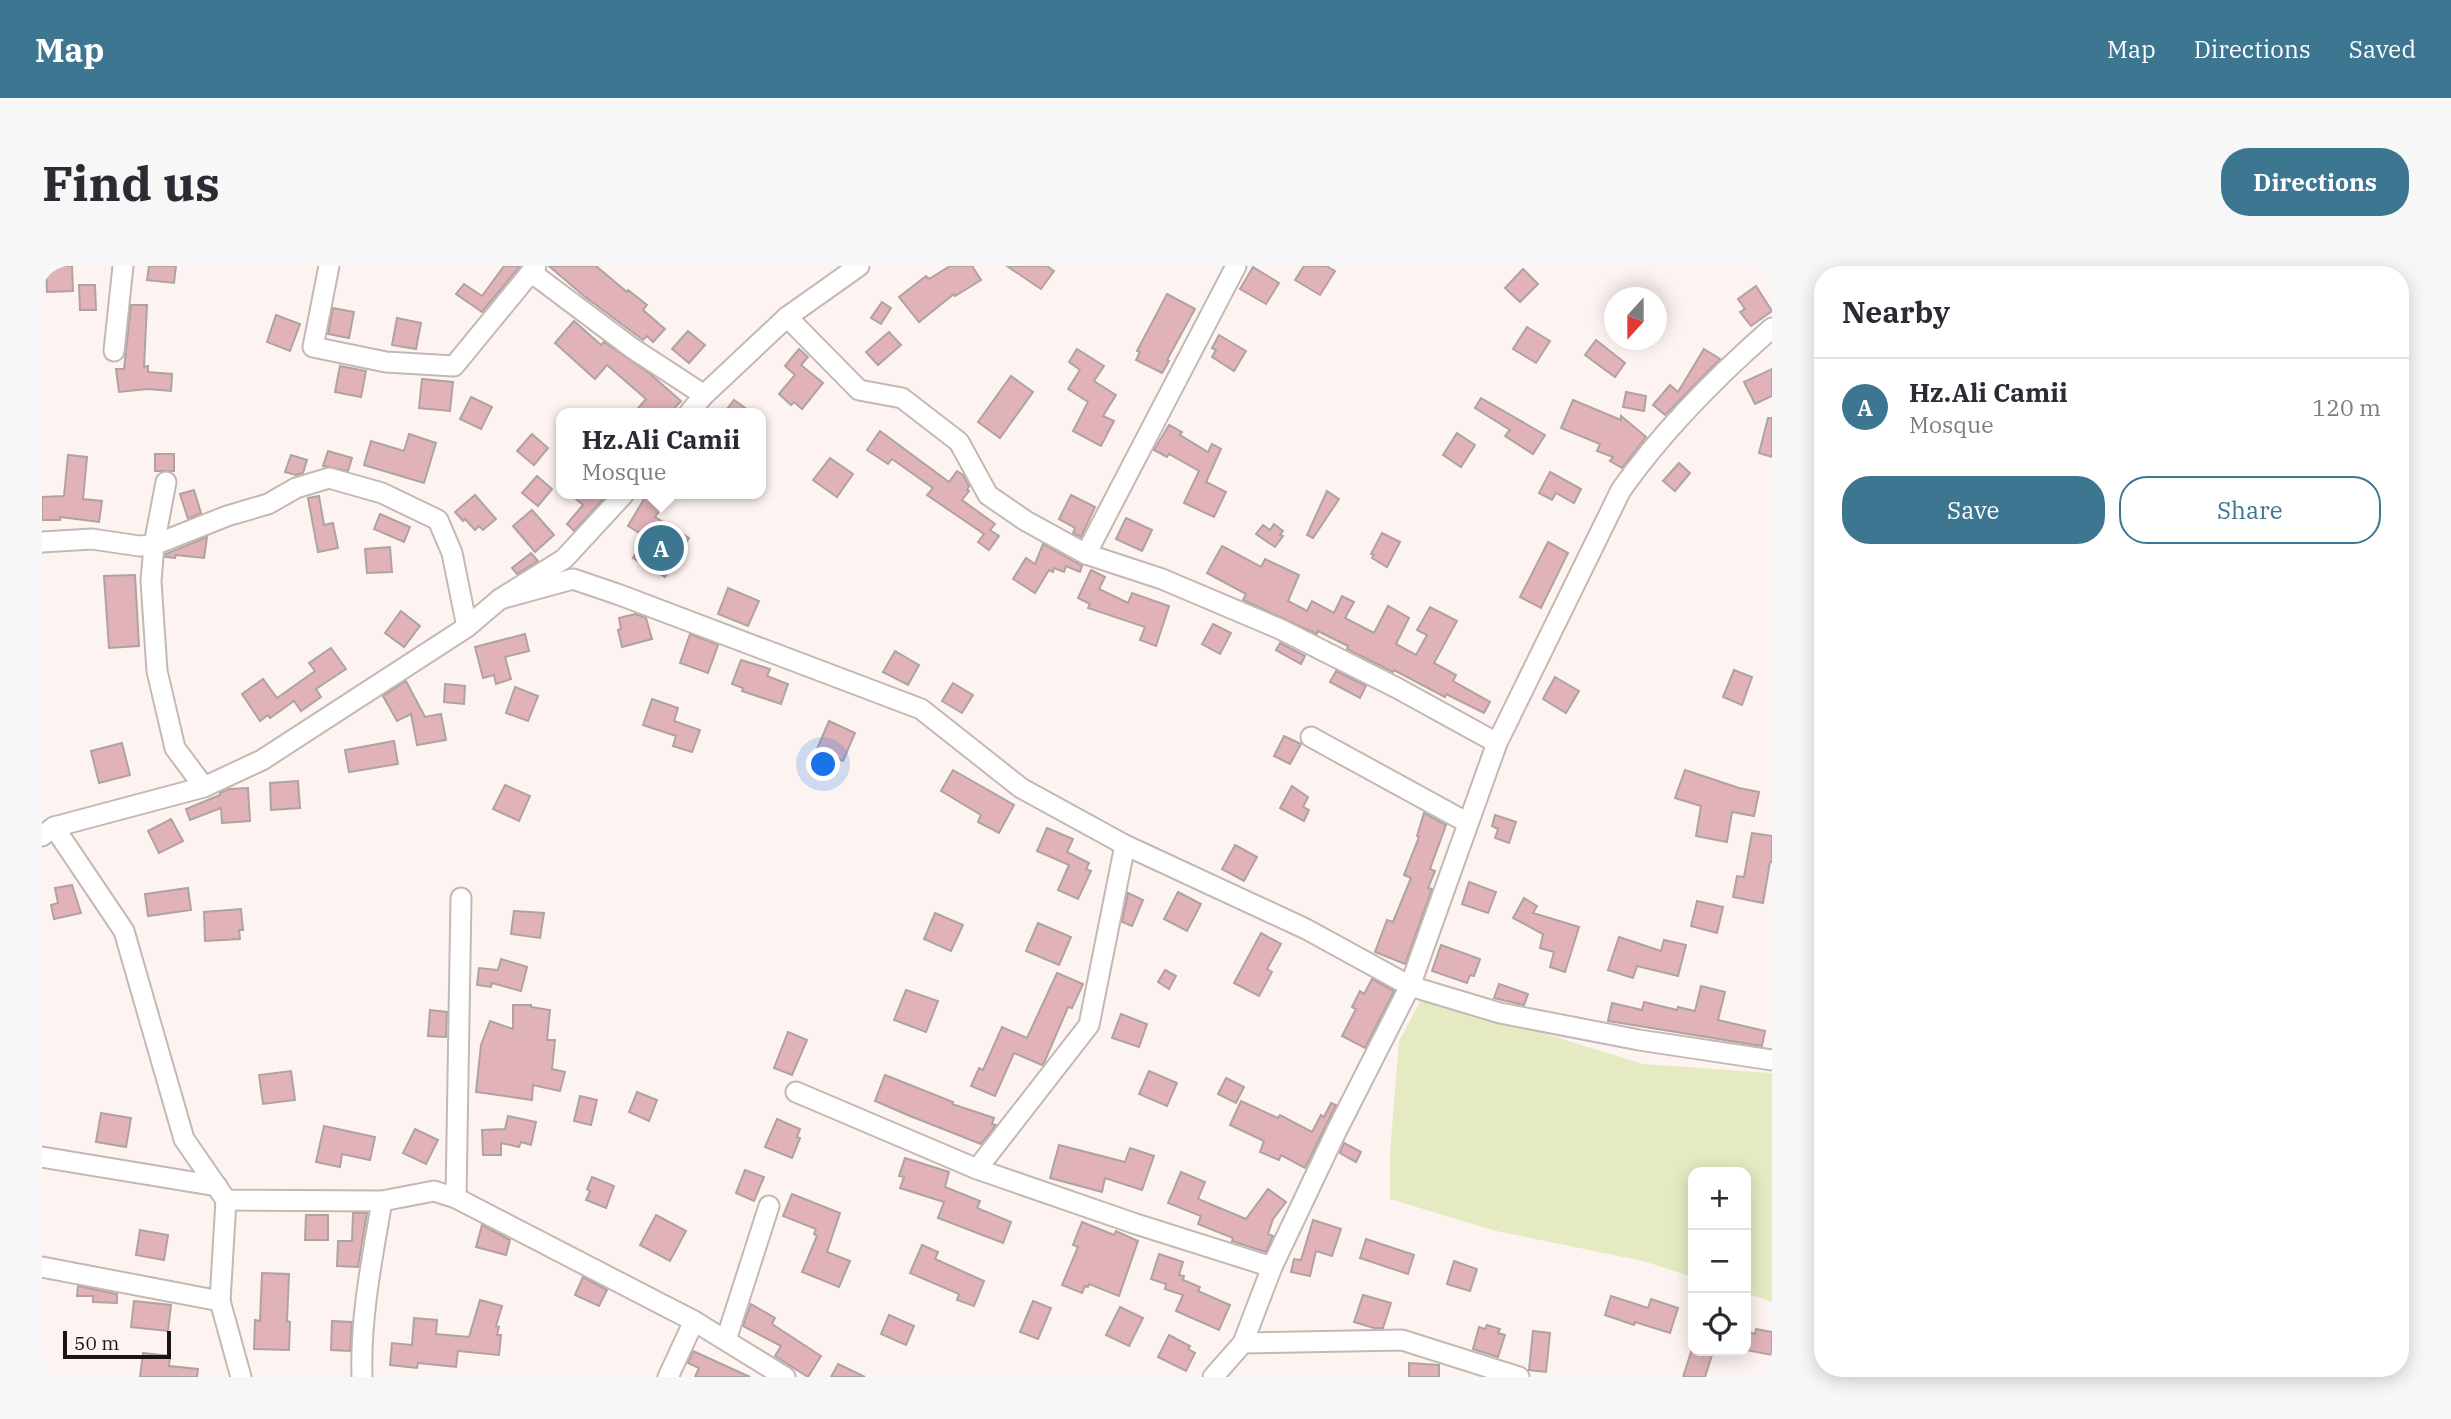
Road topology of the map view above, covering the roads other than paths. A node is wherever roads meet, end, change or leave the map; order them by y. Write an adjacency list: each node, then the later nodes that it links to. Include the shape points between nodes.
1 (124, 266): 8 (street)
2 (329, 266): 5 (street, via 313,347 386,362 454,366)
3 (859, 266): 6 (street)
4 (1236, 266): 15 (street)
5 (534, 269): 9 (street, via 632,348)
6 (787, 317): 9 (street); 15 (street, via 859,390 902,398 959,442 988,495)
7 (1772, 328): 19 (street, via 1668,430 1621,490)
8 (114, 351)
9 (704, 396): 10 (street)
10 (693, 408)
11 (166, 482): 14 (street)
12 (619, 499): 16 (street, via 564,559)
13 (42, 542): 14 (street, via 93,539)
14 (154, 545): 17 (street, via 329,478 382,493 439,520 452,553); 20 (street, via 151,581 157,671 175,748)
15 (1086, 554): 19 (street, via 1162,579 1280,629)
16 (500, 599): 17 (street); 23 (street, via 573,579 921,709 1021,788)
17 (467, 627): 20 (street, via 262,760)
18 (1311, 737): 21 (street)
19 (1497, 743): 21 (street)
20 (204, 787): 22 (street)
21 (1468, 823): 25 (street)
22 (48, 831): 30 (street, via 124,930 184,1139)
23 (1125, 845): 25 (street, via 1306,929); 29 (street, via 1089,1025)
24 (461, 898): 31 (street)
25 (1410, 986): 26 (street, via 1500,1013); 35 (street)
26 (1772, 1060)
27 (796, 1092): 29 (street)
28 (42, 1157): 30 (street)
29 (977, 1169): 35 (street)
30 (221, 1193): 32 (street); 36 (street)
31 (456, 1198): 32 (street, via 434,1191); 37 (street)
32 (382, 1201): 43 (street, via 368,1276)
33 (769, 1206): 38 (street)
34 (42, 1267): 36 (street)
35 (1272, 1267): 39 (street)
36 (220, 1301): 42 (street)
37 (694, 1321): 38 (street); 44 (street)
38 (726, 1340): 40 (street)
39 (1243, 1343): 41 (street, via 1402,1340); 45 (street)
40 (774, 1375)
41 (1511, 1376)
42 (241, 1377)
43 (362, 1377)
44 (668, 1377)
45 (1213, 1377)

